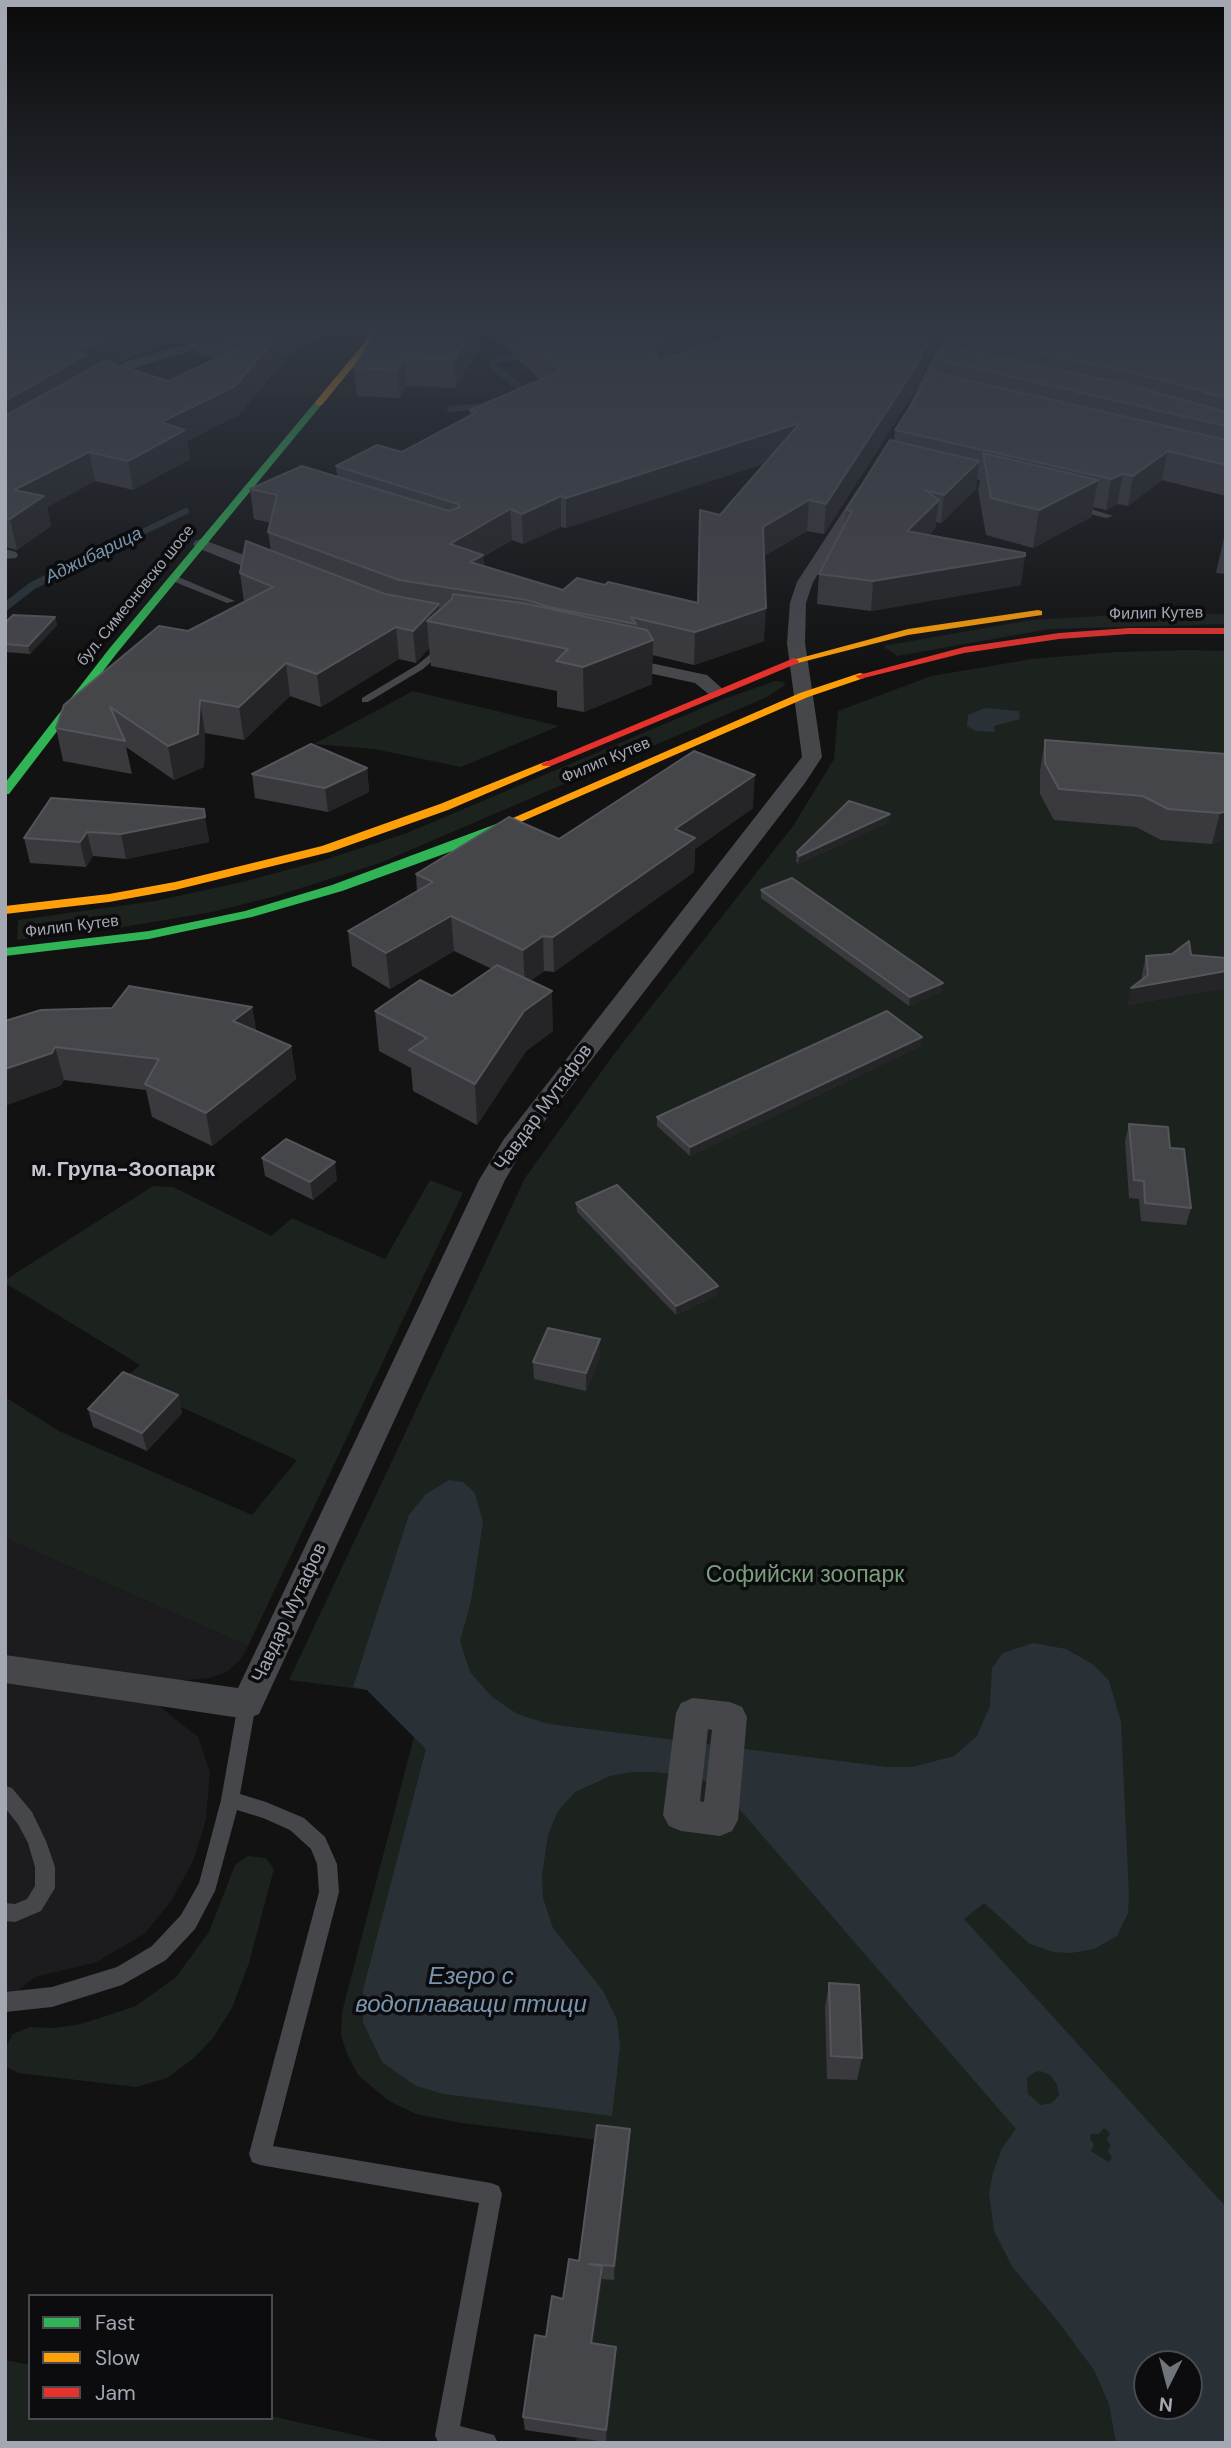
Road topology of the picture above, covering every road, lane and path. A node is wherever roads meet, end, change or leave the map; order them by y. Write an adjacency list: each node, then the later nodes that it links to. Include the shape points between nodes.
1 (284, 444): 5 (main road, бул. Симеоновско шосе)
2 (876, 472): 13 (street, Чавдар Мутафов, via 802,591 796,613)
3 (1070, 505): 4 (lane)
4 (1109, 516)
5 (201, 544): 6 (main road, бул. Симеоновско шосе); 7 (street)
6 (173, 578): 8 (lane); 17 (main road, бул. Симеоновско шосе)
7 (295, 580)
8 (230, 601)
9 (1055, 612): 13 (main road, Филип Кутев, via 908,632)
10 (1226, 631): 15 (main road, Филип Кутев, via 1094,633 998,644 871,672)
11 (448, 641): 16 (lane, via 420,667)
12 (594, 656): 14 (street, via 701,679)
13 (799, 659): 14 (main road, Филип Кутев); 15 (street, Чавдар Мутафов)
14 (717, 692): 18 (main road, Филип Кутев, via 444,807 326,849 175,886)
15 (804, 695): 19 (main road, Филип Кутев, via 451,847 337,888 247,914 149,934); 21 (street, Чавдар Мутафов, via 813,750 807,766 521,1134 492,1180)
16 (365, 700)
17 (5, 791)
18 (5, 910)
19 (5, 953)
20 (5, 1669): 21 (street, Чавдар Мутафов)
21 (247, 1704): 23 (lane)
22 (5, 1794): 24 (lane, via 25,1818 45,1867 45,1888 34,1905)
23 (230, 1800): 25 (lane, via 208,1885 188,1923 159,1953 122,1975 76,1990); 26 (lane, via 297,1824 318,1843 327,1864 329,1892 260,2154 491,2194 447,2435)
24 (5, 1912)
25 (5, 2002)
26 (486, 2443)

